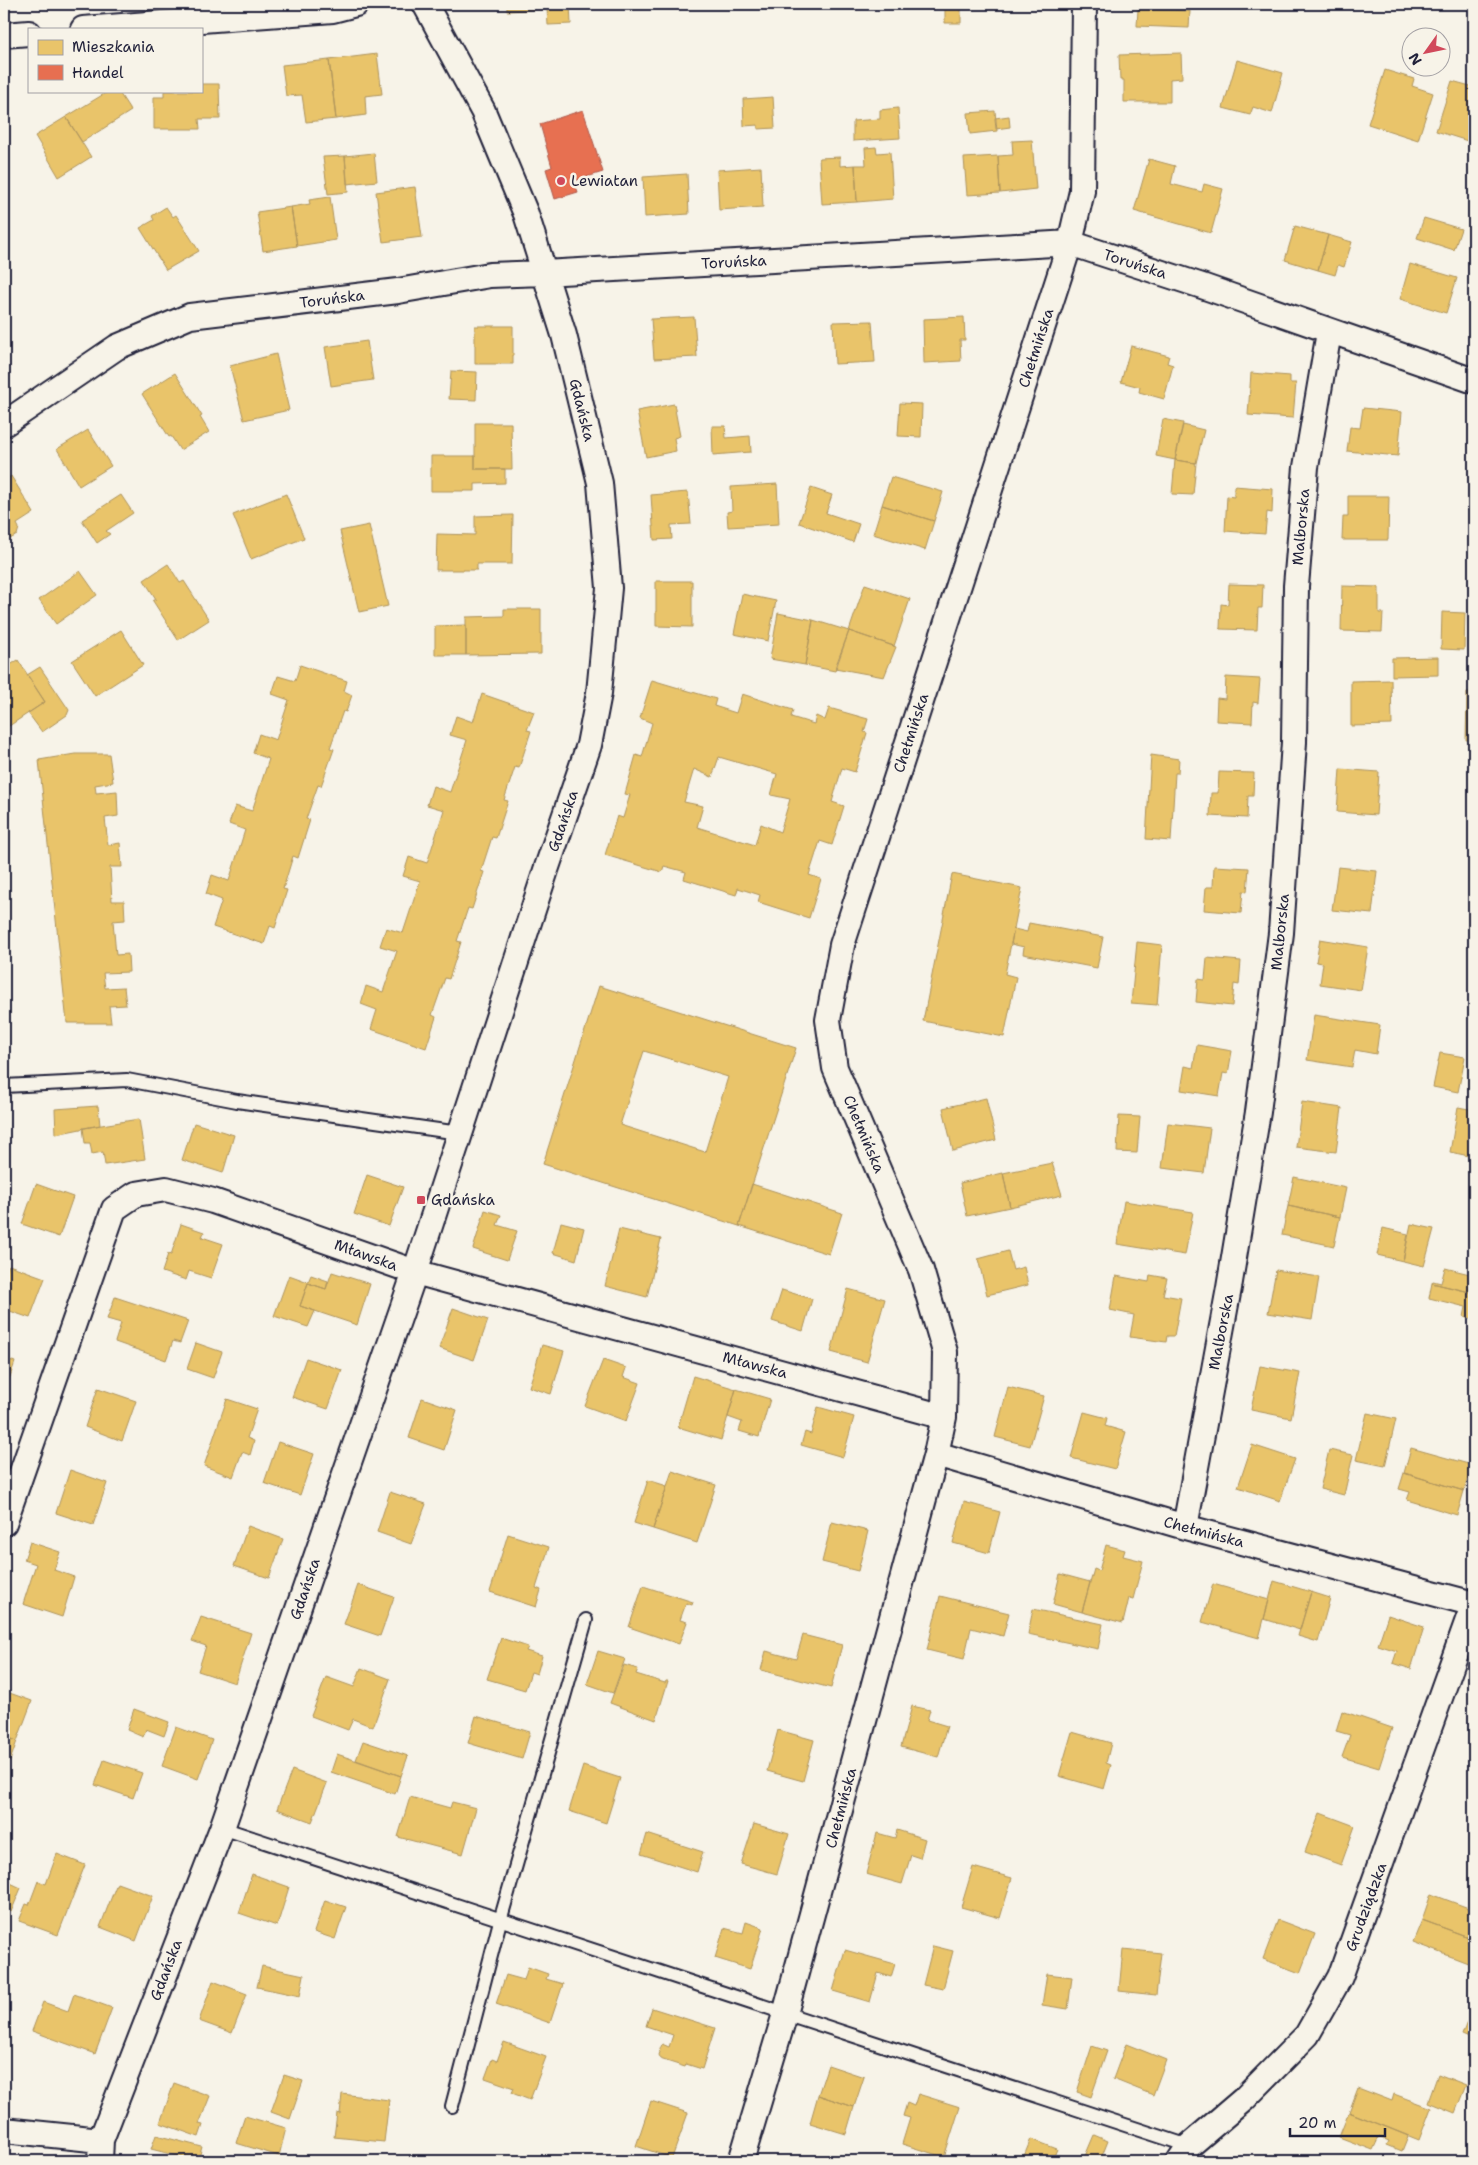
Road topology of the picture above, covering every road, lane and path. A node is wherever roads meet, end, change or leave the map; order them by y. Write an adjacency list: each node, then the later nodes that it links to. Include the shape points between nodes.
1 (356, 4): 4 (street, via 333,10)
2 (425, 4): 8 (street, Gdańska, via 482,111 526,214)
3 (1084, 4): 7 (street, Chełmińska, via 1082,191)
4 (96, 28)
5 (28, 33): 6 (street)
6 (4, 35)
7 (1070, 243): 8 (street, Toruńska); 9 (street, Toruńska); 15 (street, Chełmińska, via 842,945 828,1020 835,1068 921,1270 937,1324 945,1352)
8 (544, 273): 11 (street, Toruńska, via 490,275 398,292 190,316 117,347); 13 (street, Gdańska, via 564,335 600,483 609,588 589,745)
9 (1329, 332): 10 (street, Toruńska); 18 (street, Malborska, via 1306,467 1297,576 1294,742 1281,933 1258,1112)
10 (1474, 381)
11 (4, 424)
12 (4, 1086): 13 (lane, via 127,1080 237,1101)
13 (459, 1133): 14 (street, Gdańska)
14 (415, 1272): 15 (street, Mławska); 17 (street, Mławska, via 214,1200 166,1189 136,1194 114,1209); 21 (street, Gdańska)
15 (944, 1417): 16 (street, Chełmińska)
16 (936, 1454): 18 (street, Chełmińska); 23 (street, Chełmińska)
17 (4, 1523)
18 (1185, 1526): 19 (street, Chełmińska)
19 (1474, 1604): 27 (street, Grudziądzka, via 1340,1977 1307,2036)
20 (586, 1620): 22 (lane)
21 (222, 1828): 22 (lane); 26 (street, Gdańska)
22 (500, 1921): 23 (lane); 24 (lane)
23 (785, 2014): 27 (lane); 28 (street, Chełmińska)
24 (452, 2106)
25 (4, 2130): 26 (street)
26 (100, 2150)
27 (1184, 2154)
28 (740, 2161)

